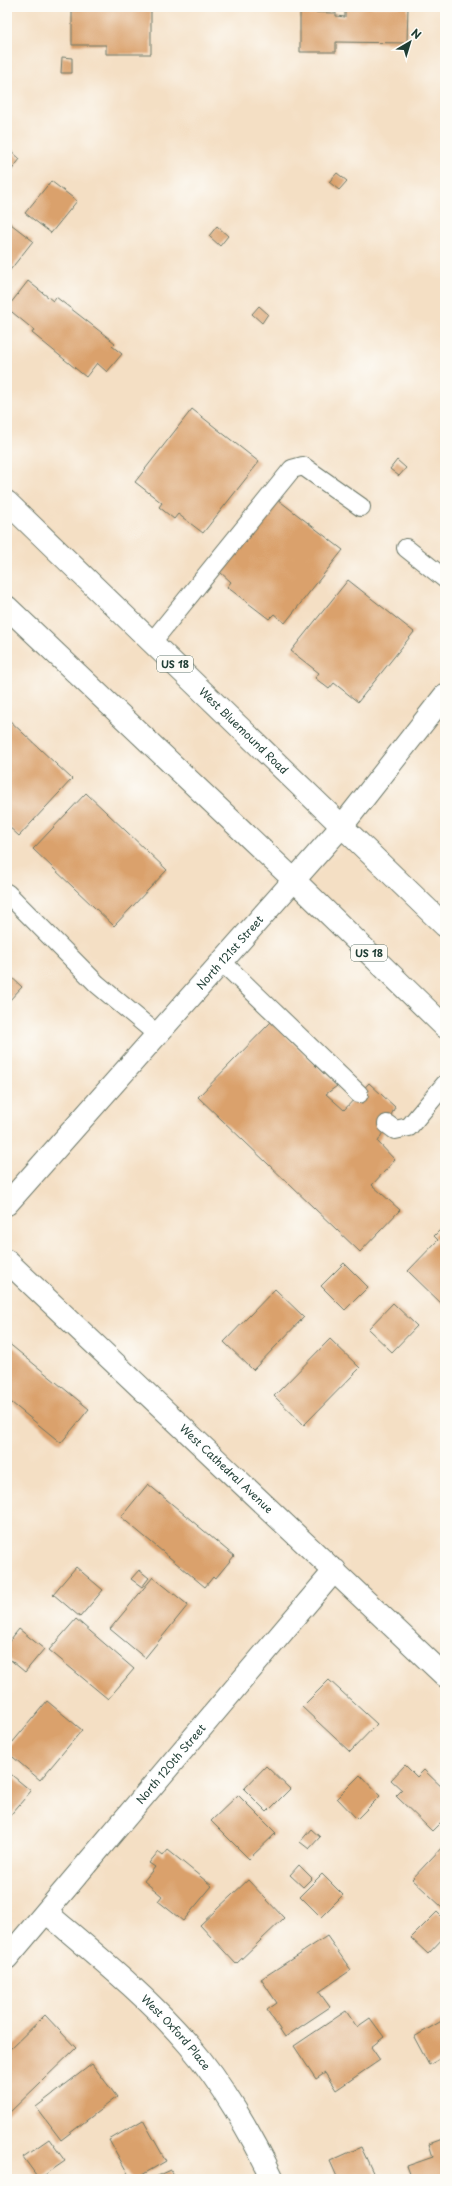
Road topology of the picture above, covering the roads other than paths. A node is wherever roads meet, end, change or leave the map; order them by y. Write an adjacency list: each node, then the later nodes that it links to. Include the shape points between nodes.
1 (7, 502): 6 (street, West Bluemound Road / US 18)
2 (361, 507): 6 (lane, via 303,466 292,469)
3 (406, 548): 4 (lane)
4 (445, 579)
5 (7, 608): 9 (street, US 18)
6 (152, 642): 8 (street, West Bluemound Road / US 18)
7 (445, 694): 8 (street, North 121st Street)
8 (342, 826): 9 (street, North 121st Street); 11 (street, West Bluemound Road / US 18)
9 (294, 880): 12 (street, North 121st Street); 13 (street, US 18)
10 (7, 893): 14 (lane, via 97,984)
11 (445, 926)
12 (222, 962): 14 (street, North 121st Street); 16 (lane)
13 (445, 1027)
14 (158, 1035): 18 (street, North 121st Street)
15 (445, 1084): 17 (lane, via 409,1128 395,1130)
16 (359, 1094)
17 (387, 1124)
18 (7, 1204)
19 (7, 1261): 20 (street, West Cathedral Avenue)
20 (335, 1570): 21 (street, West Cathedral Avenue); 22 (street, North 120th Street)
21 (445, 1676)
22 (47, 1913): 23 (street, North 120th Street); 24 (street, West Oxford Place, via 150,2004 190,2046 232,2105)
23 (7, 1958)
24 (273, 2179)

